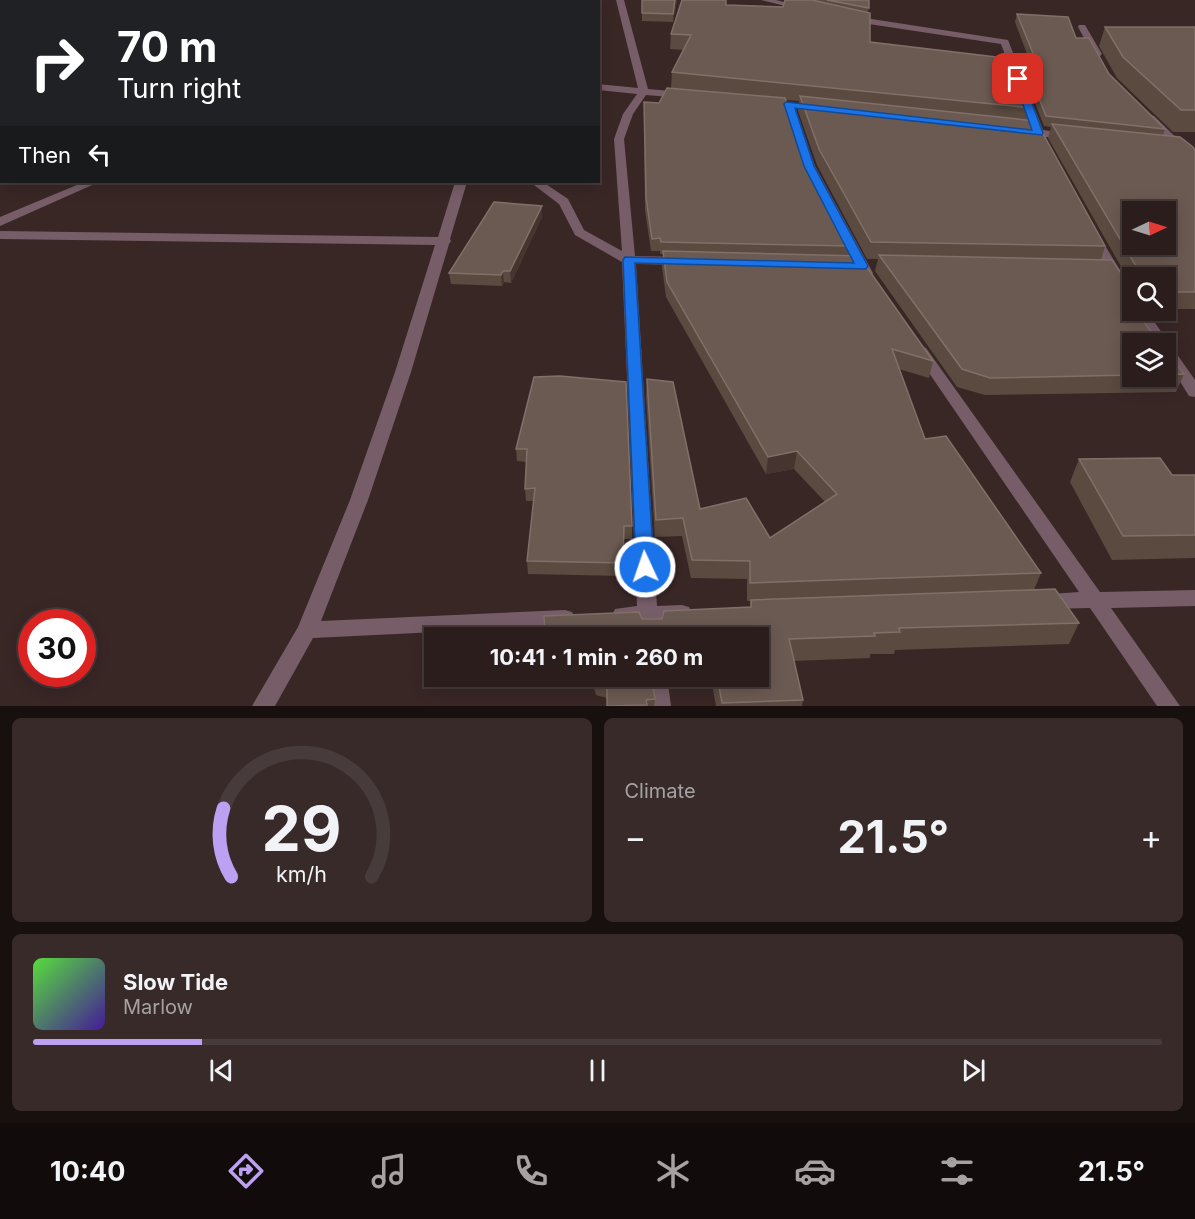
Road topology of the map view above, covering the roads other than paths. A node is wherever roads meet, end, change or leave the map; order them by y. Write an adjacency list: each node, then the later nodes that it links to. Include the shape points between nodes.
1 (620, 0): 9 (street)
2 (765, 0): 3 (street)
3 (808, 9)
4 (840, 17): 14 (street, via 1005,42)
5 (1082, 27): 6 (street)
6 (1101, 62)
7 (600, 78): 9 (street)
8 (600, 87): 9 (street)
9 (644, 91): 10 (street); 28 (street, via 628,114 619,139)
10 (689, 95)
11 (789, 104): 30 (street, via 809,166)
12 (1143, 111): 18 (street)
13 (1014, 130): 14 (street)
14 (1038, 133): 15 (street); 19 (street)
15 (1083, 138)
16 (1160, 146): 18 (street)
17 (1195, 148): 18 (street)
18 (1183, 149): 20 (street)
19 (1048, 153)
20 (1195, 162)
21 (91, 183): 25 (street)
22 (461, 183): 27 (street)
23 (537, 183): 28 (street, via 564,202 579,232)
24 (1085, 221): 31 (street, via 1106,270)
25 (0, 222)
26 (0, 236): 27 (street)
27 (445, 241): 41 (street, via 358,500)
28 (629, 260): 29 (street); 39 (street)
29 (699, 262)
30 (875, 286)
31 (1122, 288)
32 (909, 335): 36 (street)
33 (1176, 364): 34 (street)
34 (1195, 392)
35 (1195, 598): 36 (street)
36 (1092, 599): 37 (street); 45 (street)
37 (1022, 601)
38 (706, 612): 39 (street)
39 (647, 614): 40 (street); 41 (street)
40 (649, 627)
41 (307, 630): 43 (street)
42 (657, 687): 44 (street)
43 (263, 706)
44 (660, 706)
45 (1169, 706)

